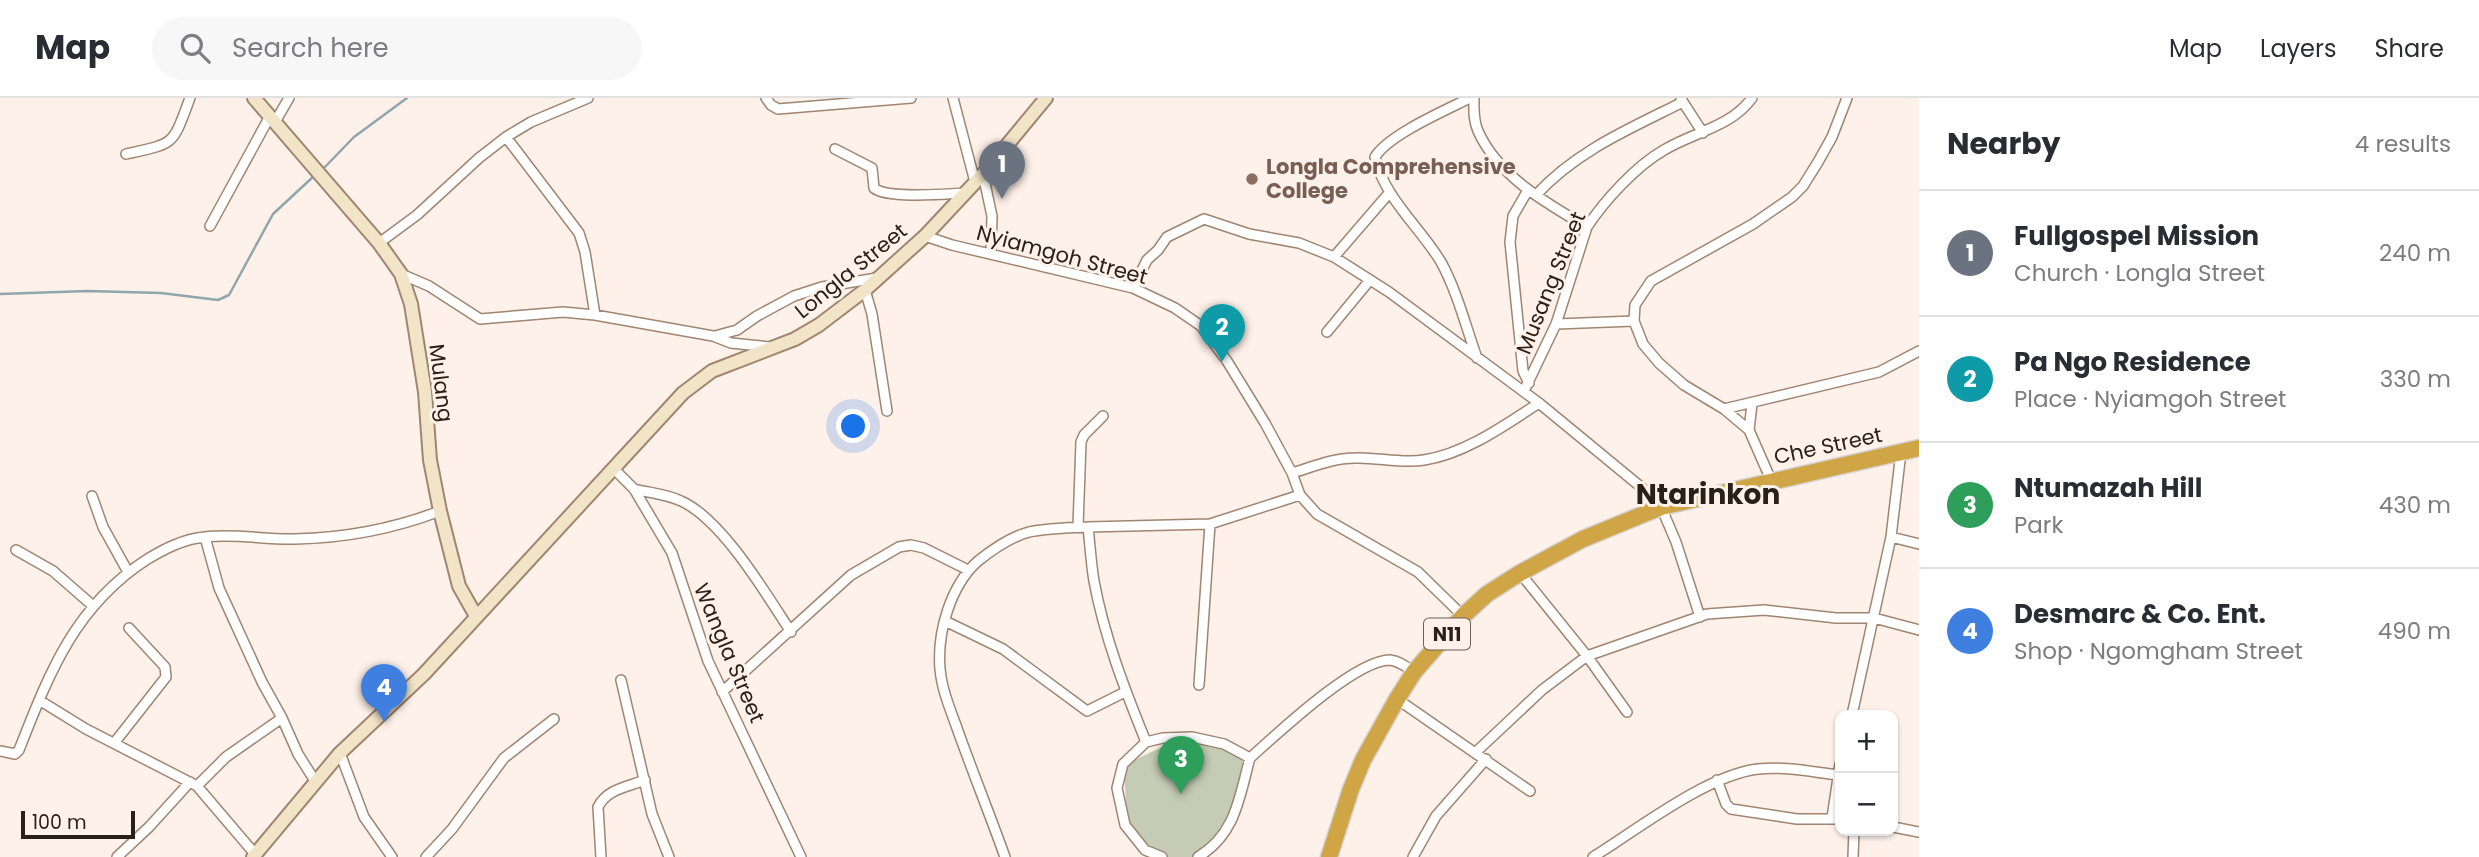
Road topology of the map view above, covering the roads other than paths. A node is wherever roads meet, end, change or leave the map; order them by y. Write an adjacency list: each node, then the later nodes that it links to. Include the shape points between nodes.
1 (190, 98): 18 (street, via 174,138)
2 (254, 98): 14 (main road, Mulang)
3 (289, 98): 14 (street)
4 (588, 98): 16 (street)
5 (766, 98): 13 (street, via 778,108)
6 (911, 98): 13 (street)
7 (953, 98): 19 (street)
8 (1046, 98): 19 (main road, Longla Street)
9 (1472, 98): 20 (street, via 1378,152 1376,160); 22 (street, via 1478,131 1496,160)
10 (1752, 98): 15 (street, Musang Street, via 1742,111)
11 (1847, 98): 35 (street, via 1832,137 1803,186 1763,217 1651,281 1635,305)
12 (1682, 100): 15 (street); 22 (street, via 1594,147)
13 (818, 102)
14 (273, 119): 23 (street, via 246,157); 26 (main road, Mulang)
15 (1703, 133): 24 (street, Musang Street, via 1656,156 1624,183)
16 (506, 137): 26 (street); 34 (street, via 579,233)
17 (835, 149): 21 (street, via 872,168 874,188 879,192)
18 (126, 154)
19 (979, 178): 21 (main road, Longla Street); 27 (street, via 992,216)
20 (1390, 192): 28 (street); 41 (street, via 1440,261)
21 (965, 193): 25 (main road, Longla Street)
22 (1532, 193): 24 (street); 42 (street, via 1513,216 1510,242)
23 (210, 226)
24 (1587, 227): 36 (street, Musang Street)
25 (925, 236): 27 (street, Nyiamgoh Street); 30 (main road, Longla Street)
26 (379, 243): 29 (main road, Mulang)
27 (991, 254): 32 (street, Nyiamgoh Street)
28 (1334, 257): 31 (street); 32 (street, via 1299,243 1249,234 1204,219 1167,237 1147,260)
29 (401, 274): 34 (street, via 429,286 480,320 564,312); 58 (main road, Mulang, via 411,304)
30 (879, 277): 33 (main road, Longla Street); 38 (street, via 794,296 737,330)
31 (1370, 279): 37 (street); 41 (street)
32 (1133, 288): 52 (street, Nyiamgoh Street, via 1175,308 1215,343)
33 (865, 290): 39 (main road, Longla Street, via 819,325); 46 (street)
34 (595, 315): 38 (street)
35 (1634, 321): 36 (street); 45 (street, via 1643,344 1659,363)
36 (1556, 324): 42 (street, Musang Street)
37 (1327, 332)
38 (713, 336): 39 (street)
39 (772, 348): 51 (main road, Longla Street, via 709,373 683,393)
40 (1919, 351): 44 (street, via 1879,372)
41 (1477, 358): 42 (street)
42 (1526, 387): 43 (street)
43 (1539, 403): 52 (street, via 1440,457 1421,461 1356,457); 57 (street)
44 (1752, 404): 45 (street); 48 (street)
45 (1724, 409): 48 (street)
46 (887, 411)
47 (1103, 416): 60 (street, via 1081,442)
48 (1749, 430): 53 (street)
49 (1919, 449): 50 (highway, Che Street / N11)
50 (1902, 452): 53 (highway, Che Street / N11); 62 (street)
51 (615, 470): 54 (street, Wangla Street); 69 (main road, Longla Street)
52 (1292, 473): 55 (street, Nyiamgoh Street)
53 (1771, 480): 57 (highway, Che Street / N11)
54 (634, 489): 76 (street, via 693,507 725,538); 81 (street, Wangla Street, via 671,553)
55 (1300, 495): 59 (street); 70 (street, Nyiamgoh Street, via 1317,514 1418,572)
56 (92, 496): 66 (street)
57 (1662, 506): 67 (highway, N11, via 1583,539); 71 (street)
58 (440, 511): 61 (street, via 362,534 293,539); 69 (main road, Mulang, via 458,586)
59 (1210, 524): 60 (street); 80 (street)
60 (1083, 527): 65 (street, via 1010,539); 82 (street)
61 (205, 537): 66 (street, via 181,542); 87 (street, via 219,587)
62 (1891, 537): 63 (street); 72 (street)
63 (1919, 544)
64 (16, 550): 68 (street, via 53,571)
65 (968, 570): 73 (street); 76 (street, via 925,548 898,547 851,575)
66 (128, 572): 68 (street)
67 (1520, 573): 70 (highway, N11); 77 (street)
68 (92, 605): 84 (street)
69 (476, 616): 93 (main road, Longla Street, via 424,674)
70 (1463, 616): 78 (highway, N11)
71 (1700, 617): 72 (street, via 1764,610); 77 (street)
72 (1874, 618): 75 (street); 85 (street)
73 (945, 621): 82 (street, via 1003,649 1087,711); 115 (street, via 940,668 944,689)
74 (129, 628): 90 (street, via 164,667 166,677)
75 (1919, 630)
76 (790, 632): 81 (street)
77 (1587, 656): 86 (street); 92 (street, via 1542,690)
78 (1413, 673): 83 (highway, N11); 94 (street, via 1398,661 1377,662 1294,718)
79 (621, 680): 97 (street)
80 (1199, 685)
81 (722, 692): 114 (street, Wangla Street)
82 (1125, 692): 89 (street)
83 (1397, 699): 92 (street); 108 (highway, N11, via 1351,789)
84 (39, 700): 90 (street); 91 (street, via 19,751)
85 (1853, 710)
86 (1627, 712)
87 (282, 718): 99 (street); 100 (street)
88 (554, 719): 111 (street, via 504,758)
89 (1146, 741): 94 (street, via 1192,737 1224,744); 106 (street, via 1123,764 1117,788 1125,825)
90 (115, 742): 100 (street)
91 (0, 751)
92 (1476, 752): 95 (street)
93 (340, 753): 99 (main road, Longla Street); 110 (street, via 364,817)
94 (1250, 758): 118 (street, via 1232,824)
95 (1486, 759): 101 (street); 119 (street, via 1430,825)
96 (1835, 775): 98 (street, via 1770,768)
97 (645, 780): 112 (street, via 605,795 600,802); 113 (street)
98 (1717, 780): 102 (street, via 1731,809 1797,819); 120 (street)
99 (315, 781): 107 (main road, Longla Street)
100 (193, 784): 107 (street); 109 (street)
101 (1530, 792)
102 (1835, 819)
103 (1898, 828): 104 (street)
104 (1919, 832)
105 (1854, 836): 121 (street)
106 (1145, 850): 116 (street); 117 (street)
107 (254, 856)
108 (1333, 856)
109 (117, 857)
110 (392, 857)
111 (426, 857)
112 (601, 857)
113 (669, 857)
114 (801, 857)
115 (1005, 857)
116 (1135, 857)
117 (1162, 857)
118 (1198, 857)
119 (1413, 857)
120 (1593, 857)
121 (1853, 857)

